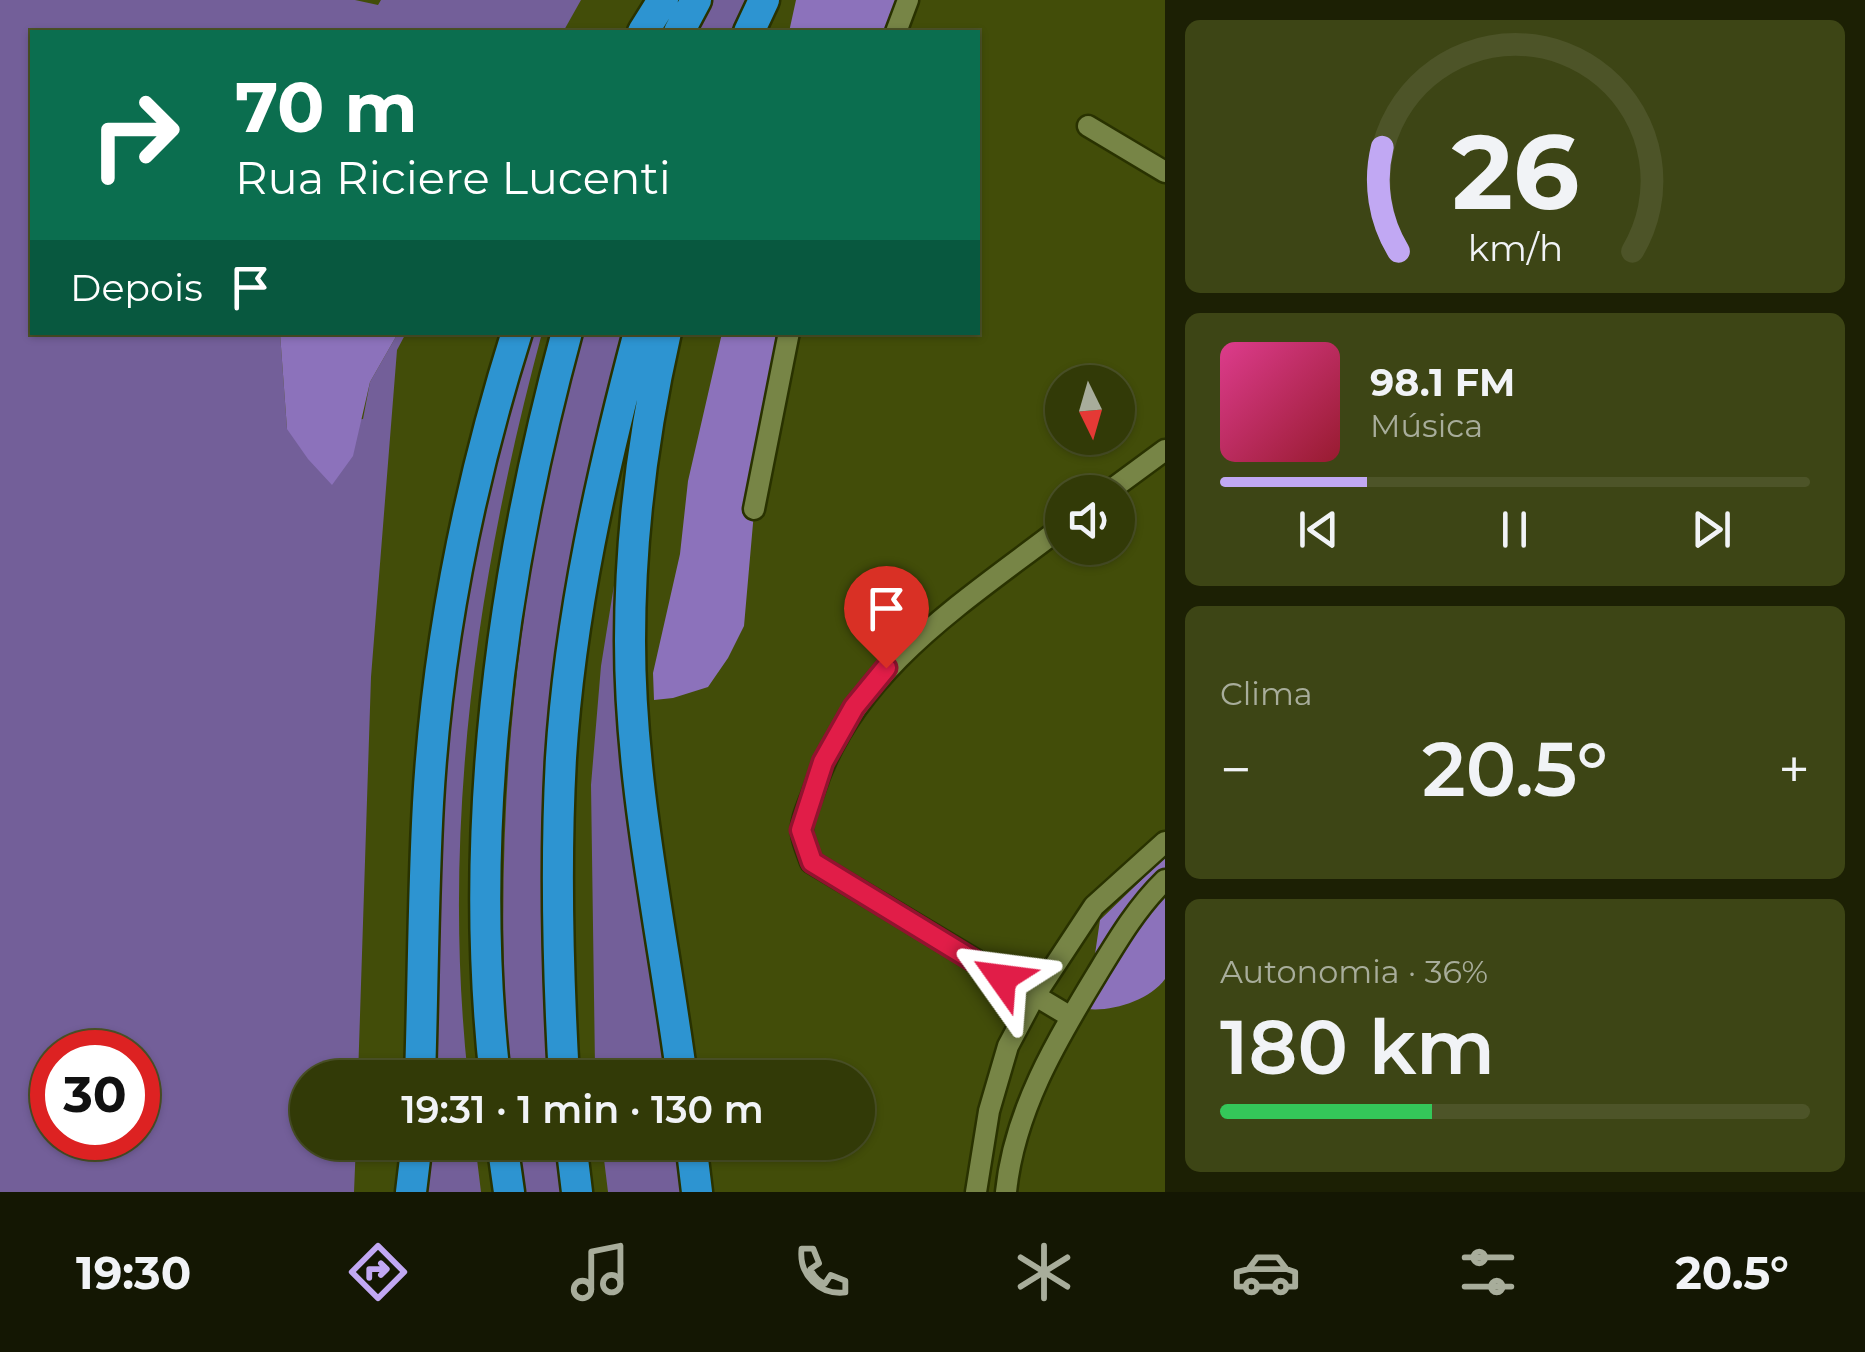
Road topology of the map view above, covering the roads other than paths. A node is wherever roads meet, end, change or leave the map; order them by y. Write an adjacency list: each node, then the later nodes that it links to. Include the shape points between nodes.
1 (663, 0): 6 (highway)
2 (696, 0): 7 (highway)
3 (764, 0): 8 (highway)
4 (776, 0): 9 (highway)
5 (908, 0): 10 (street)
6 (644, 30)
7 (680, 30)
8 (750, 30)
9 (765, 30)
10 (897, 30)
11 (1088, 126): 12 (street)
12 (1165, 172)
13 (517, 335): 26 (highway, via 477,473 446,638 428,801)
14 (566, 335): 27 (highway, via 513,567 494,717 485,901)
15 (638, 335): 28 (highway, via 584,572 561,755)
16 (665, 335): 29 (highway, via 642,459 630,642 639,770)
17 (788, 335): 20 (street)
18 (1165, 450): 19 (street)
19 (1131, 475)
20 (754, 508)
21 (1045, 540): 24 (street, via 886,668 823,762 801,830 812,862)
22 (1165, 842): 24 (street, via 1094,906)
23 (1165, 880): 25 (street, via 1124,928)
24 (1034, 997): 25 (street); 38 (street, via 1008,1046)
25 (1071, 1017): 39 (street, via 1026,1106)
26 (421, 1060)
27 (494, 1060)
28 (563, 1060)
29 (679, 1060)
30 (415, 1160): 34 (highway)
31 (505, 1160): 35 (highway)
32 (573, 1160): 36 (highway)
33 (694, 1160): 37 (highway)
34 (411, 1192)
35 (509, 1192)
36 (577, 1192)
37 (698, 1192)
38 (976, 1192)
39 (1006, 1192)

